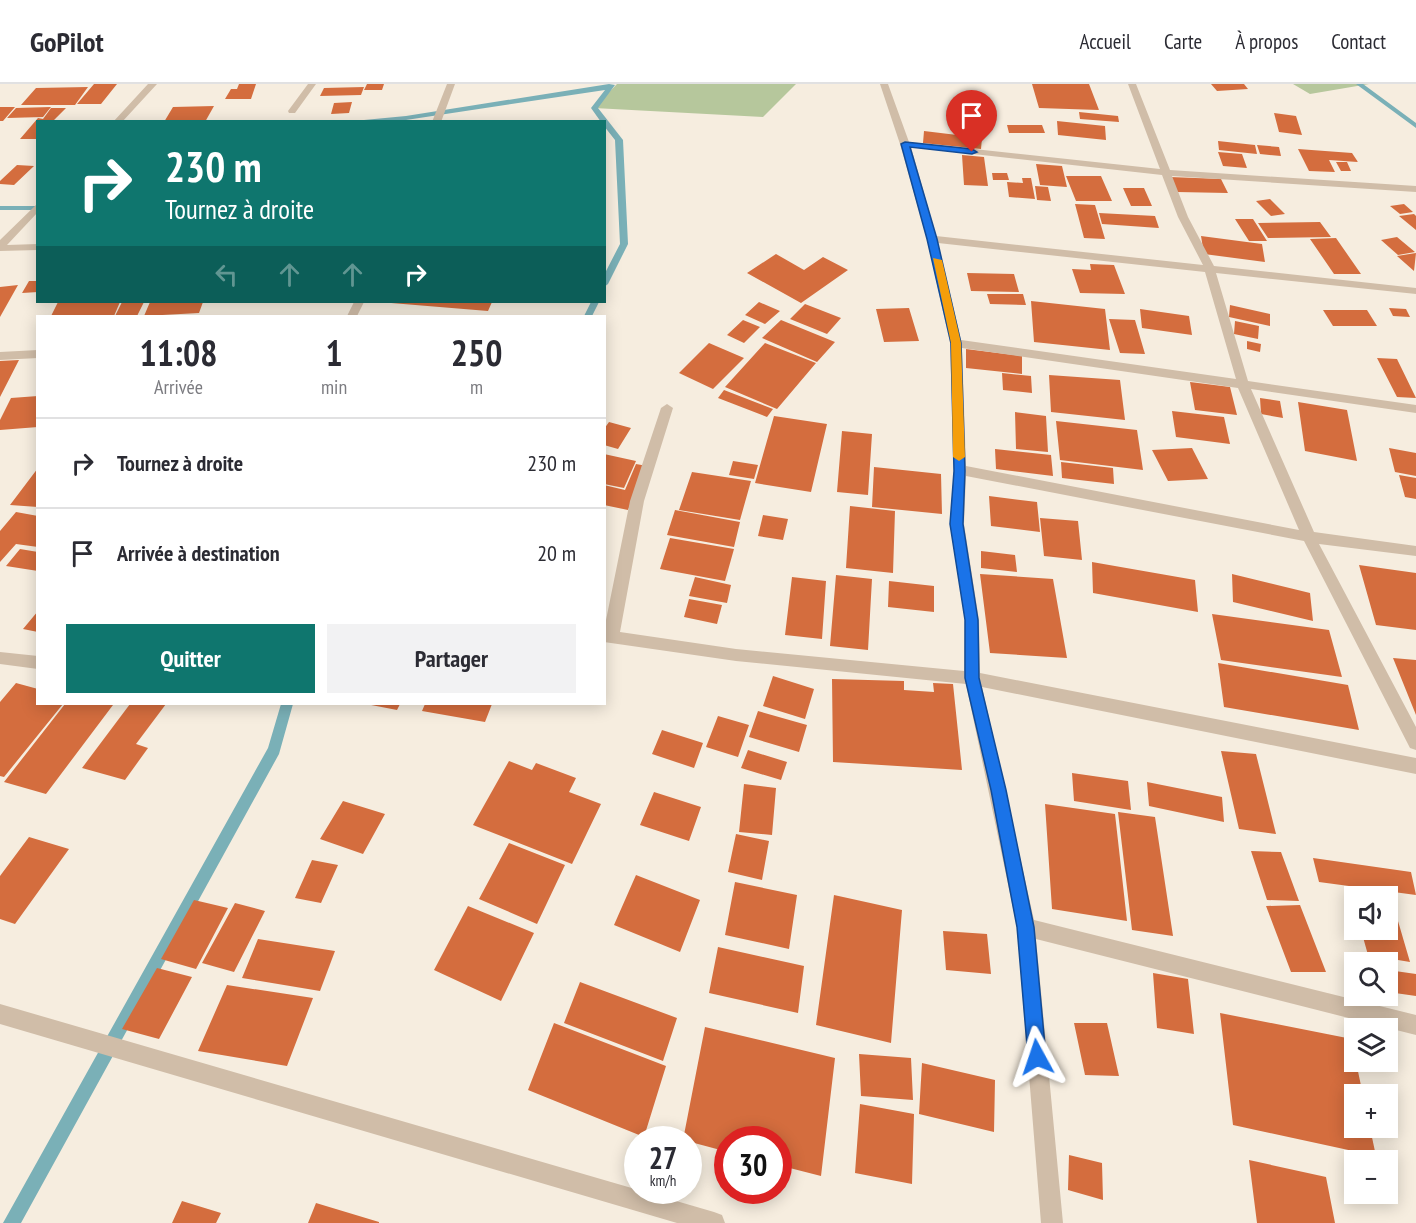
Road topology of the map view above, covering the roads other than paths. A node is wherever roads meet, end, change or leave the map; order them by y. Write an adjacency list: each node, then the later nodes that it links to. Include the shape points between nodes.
1 (153, 84): 7 (street)
2 (312, 84): 6 (street)
3 (452, 84): 8 (street)
4 (884, 84): 9 (street)
5 (1132, 84): 10 (street)
6 (292, 111)
7 (119, 120)
8 (437, 120)
9 (905, 144): 10 (street); 13 (street)
10 (1167, 173): 11 (street); 16 (street, via 1182,218)
11 (1416, 189)
12 (36, 208): 14 (street)
13 (932, 239): 16 (street); 18 (street)
14 (0, 247): 15 (street)
15 (36, 247)
16 (1210, 270): 17 (street); 21 (street)
17 (1416, 291)
18 (956, 343): 21 (street); 24 (street)
19 (36, 354): 20 (street)
20 (0, 356)
21 (1242, 382): 23 (street); 25 (street)
22 (667, 408): 27 (street, via 637,501)
23 (1416, 409)
24 (960, 471): 25 (street); 30 (street, via 957,524 972,620)
25 (1309, 537): 26 (street); 31 (street)
26 (1416, 551)
27 (608, 637): 30 (street, via 736,655)
28 (0, 658): 29 (street)
29 (36, 663)
30 (972, 678): 32 (street); 33 (street)
31 (1416, 744)
32 (1416, 766)
33 (1026, 927): 35 (street); 37 (street)
34 (0, 1014): 36 (street)
35 (1416, 1025)
36 (714, 1223)
37 (1052, 1223)

